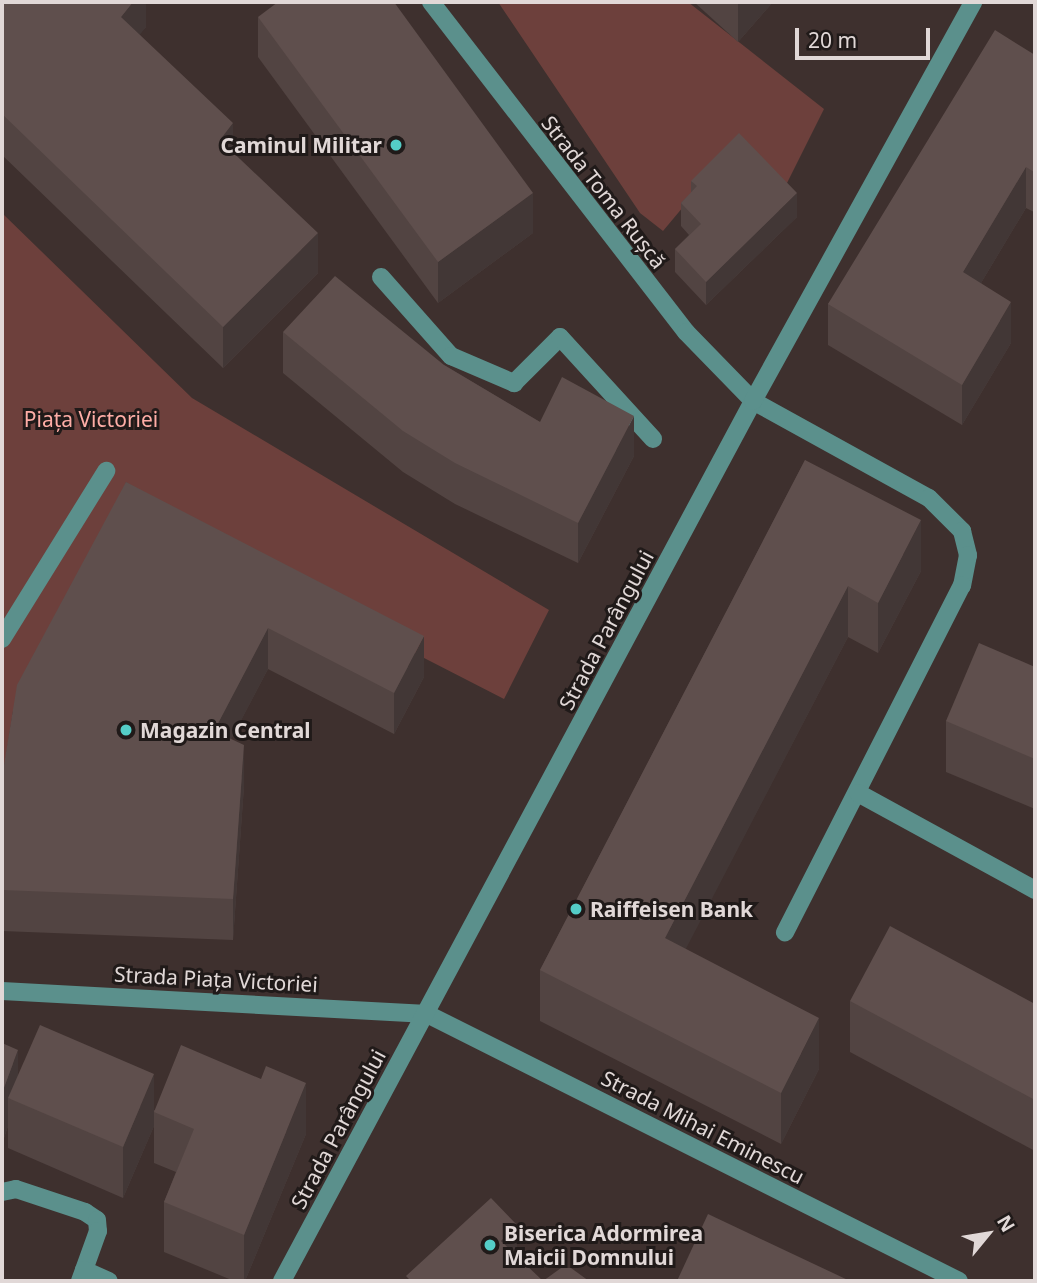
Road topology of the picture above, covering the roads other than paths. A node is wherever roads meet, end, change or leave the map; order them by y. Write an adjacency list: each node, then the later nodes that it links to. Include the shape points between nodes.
1 (430, 2): 4 (street, Strada Toma Rușcă, via 685,332)
2 (973, 2): 4 (street, Strada Parângului)
3 (381, 277): 5 (street, via 451,356 514,383 560,337)
4 (753, 401): 8 (street, Strada Toma Rușcă, via 929,498 962,531 968,555 962,585); 12 (street, Strada Parângului)
5 (653, 439)
6 (106, 471): 7 (street)
7 (2, 639)
8 (858, 793): 9 (street); 10 (street, Strada Toma Rușcă)
9 (1035, 890)
10 (785, 932)
11 (2, 991): 12 (street, Strada Piața Victoriei)
12 (427, 1014): 16 (street, Strada Parângului); 17 (street, Strada Mihai Eminescu)
13 (2, 1192): 14 (street, via 16,1189 97,1220)
14 (82, 1275): 15 (street)
15 (109, 1281)
16 (282, 1281)
17 (959, 1281)

